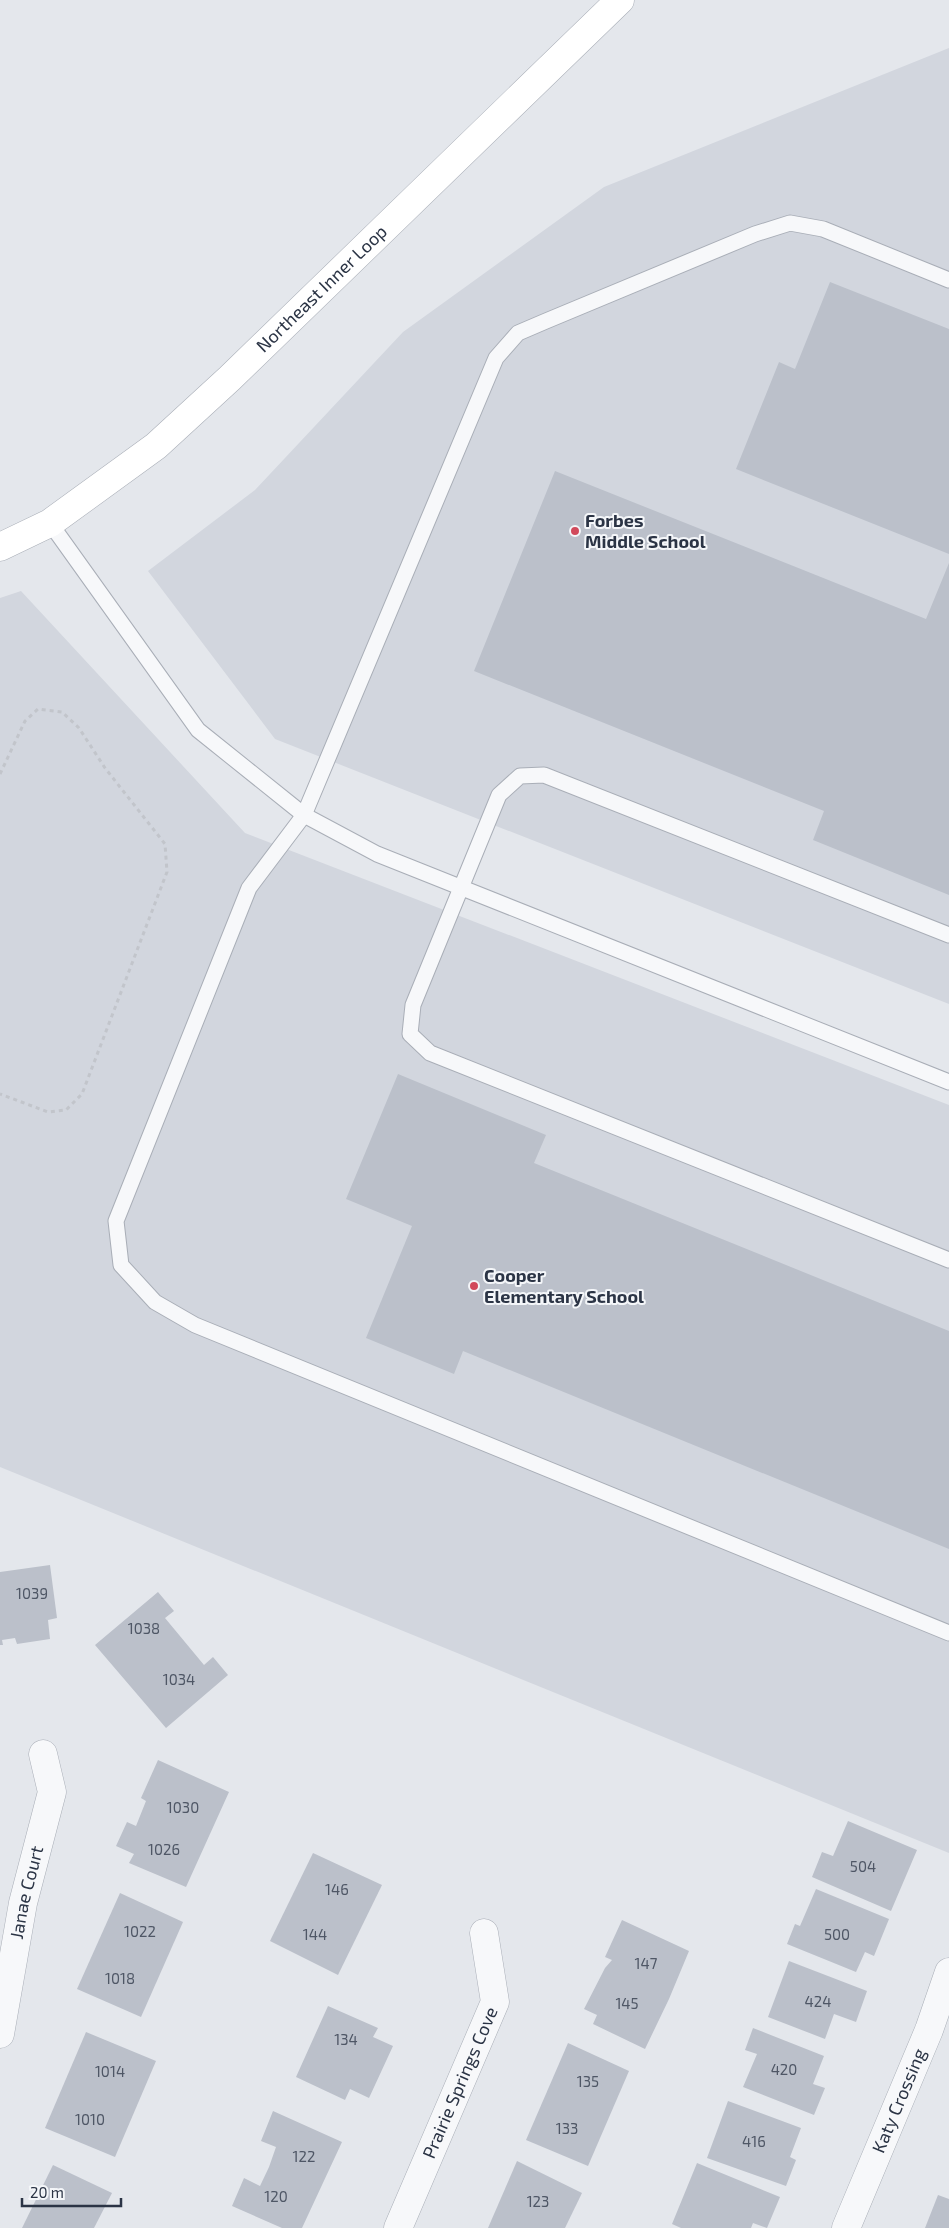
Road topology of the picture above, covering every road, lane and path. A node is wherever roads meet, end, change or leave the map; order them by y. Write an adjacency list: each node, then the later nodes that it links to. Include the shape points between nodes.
1 (620, 0): 3 (main road, Northeast Inner Loop, via 156,446)
2 (949, 280): 6 (lane, via 823,229 790,223 755,234 518,333 496,358)
3 (50, 523): 4 (main road, Northeast Inner Loop); 6 (lane, via 198,730)
4 (0, 547)
5 (0, 774): 10 (path, via 25,721 38,709 62,712 79,728 105,768 165,844 166,872 82,1094 66,1110 48,1112)
6 (304, 816): 7 (lane, via 377,854); 12 (lane, via 249,888 116,1221 121,1266 155,1302 195,1325)
7 (460, 887): 8 (lane, via 499,794 520,776 544,775); 9 (lane); 11 (lane, via 413,1005 410,1034 430,1053)
8 (949, 935)
9 (949, 1082)
10 (0, 1094)
11 (949, 1260)
12 (949, 1633)
13 (43, 1754): 16 (street, Janae Court, via 52,1792 23,1903)
14 (484, 1933): 18 (street, Prairie Springs Cove, via 495,2002)
15 (949, 1972): 17 (street, Katy Crossing)
16 (0, 2034)
17 (939, 2034): 19 (street, Katy Crossing)
18 (398, 2228)
19 (846, 2228)

